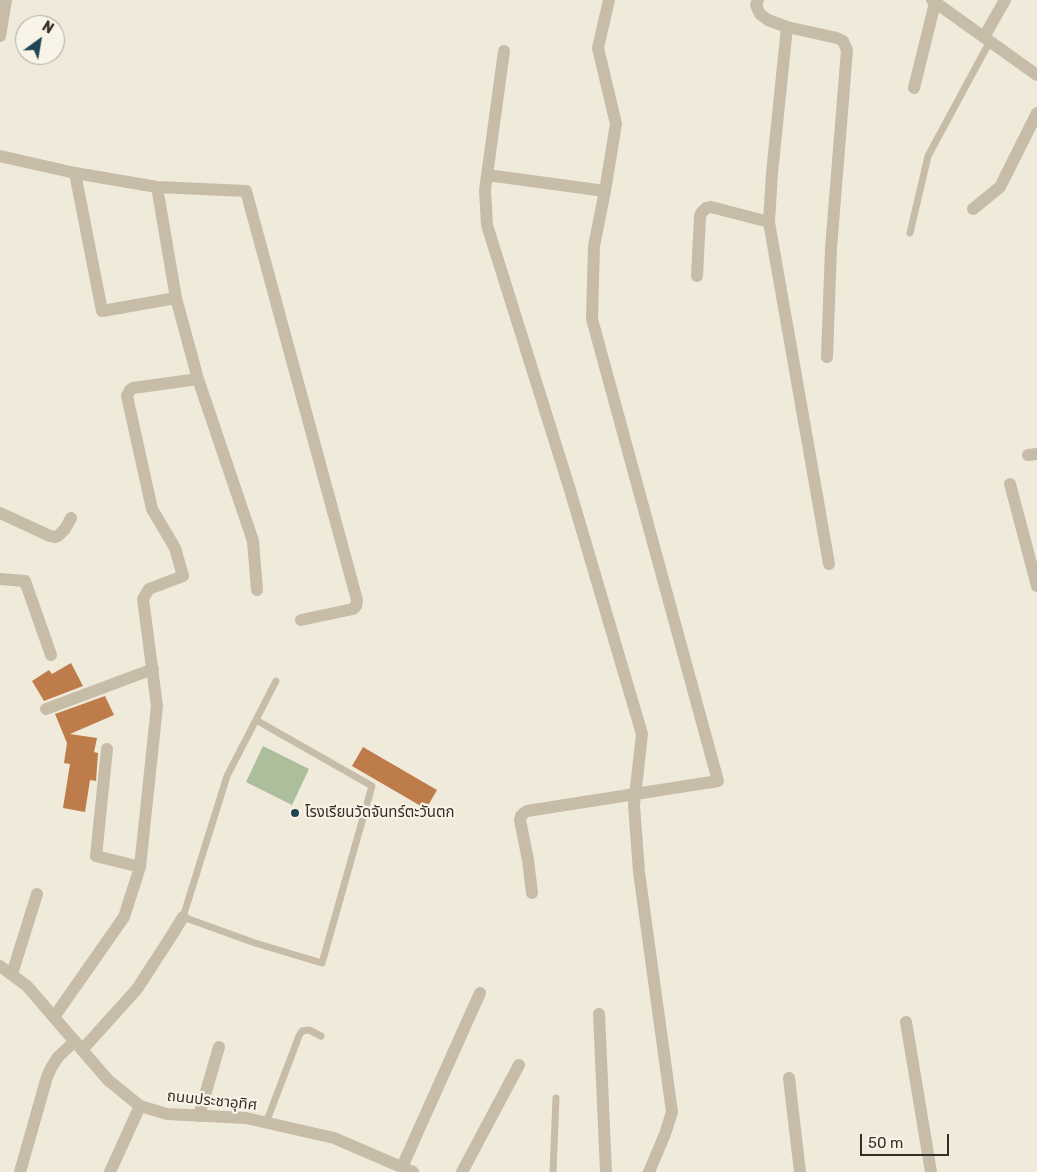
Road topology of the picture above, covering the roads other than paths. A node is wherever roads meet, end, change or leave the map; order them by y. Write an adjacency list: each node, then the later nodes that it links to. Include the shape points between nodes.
1 (6, 0): 7 (street)
2 (609, 0): 17 (street, via 598,48 616,124)
3 (758, 0): 6 (street, via 756,5 760,14)
4 (1005, 0): 8 (street)
5 (934, 1): 8 (street); 11 (street)
6 (786, 27): 19 (street); 23 (street, via 837,38 844,41 847,50 831,248)
7 (0, 36)
8 (987, 39): 10 (street); 20 (lane, via 975,71 928,156)
9 (504, 50): 15 (street)
10 (1037, 75)
11 (914, 88)
12 (1037, 114): 18 (street, via 1000,187)
13 (0, 156): 14 (street)
14 (75, 173): 16 (street); 22 (street, via 102,311)
15 (487, 175): 17 (street); 39 (street, via 487,225 642,734)
16 (156, 187): 22 (street); 32 (street, via 246,191 357,600 353,609)
17 (605, 191): 39 (street, via 594,246 592,319 718,781)
18 (973, 209)
19 (769, 222): 21 (street, via 706,208 700,216); 28 (street)
20 (910, 233)
21 (697, 276)
22 (176, 298): 24 (street)
23 (827, 357)
24 (198, 379): 31 (street, via 253,541); 34 (street, via 133,388 127,396 152,509 175,548 183,576 149,589 143,599)
25 (1010, 484): 30 (street)
26 (0, 513): 27 (street, via 55,537 62,534)
27 (71, 518)
28 (829, 564)
29 (0, 579): 33 (street, via 25,581)
30 (1037, 586)
31 (257, 590)
32 (301, 620)
33 (51, 655)
34 (152, 669): 36 (street); 40 (street, via 157,706)
35 (276, 681): 37 (lane)
36 (46, 709)
37 (256, 720): 43 (lane, via 227,776); 43 (lane, via 372,786 322,963 255,944)
38 (107, 749): 40 (street, via 96,856)
39 (635, 795): 41 (street, via 524,813 520,820); 65 (street, via 639,872 672,1112)
40 (140, 867): 48 (street, via 124,917)
41 (532, 893)
42 (37, 894): 45 (street)
43 (183, 916): 51 (street, via 137,990)
44 (0, 966): 45 (street, ถนนประชาอุทิศ)
45 (12, 974): 48 (street, ถนนประชาอุทิศ)
46 (480, 993): 59 (street)
47 (599, 1014): 64 (street)
48 (54, 1017): 51 (street, ถนนประชาอุทิศ)
49 (906, 1022): 67 (street)
50 (321, 1036): 58 (lane, via 309,1030 302,1031)
51 (78, 1045): 56 (street, ถนนประชาอุทิศ, via 108,1080); 60 (street, via 58,1058 51,1068)
52 (219, 1047): 57 (street)
53 (520, 1065): 62 (street)
54 (789, 1078): 66 (street)
55 (556, 1098): 63 (lane)
56 (140, 1106): 57 (street, ถนนประชาอุทิศ, via 167,1114); 61 (street)
57 (199, 1116): 58 (street, ถนนประชาอุทิศ, via 246,1118)
58 (266, 1123): 59 (street, ถนนประชาอุทิศ, via 334,1138)
59 (410, 1171)
60 (20, 1172)
61 (110, 1172)
62 (462, 1172)
63 (553, 1172)
64 (606, 1172)
65 (649, 1172)
66 (800, 1172)
67 (931, 1172)

